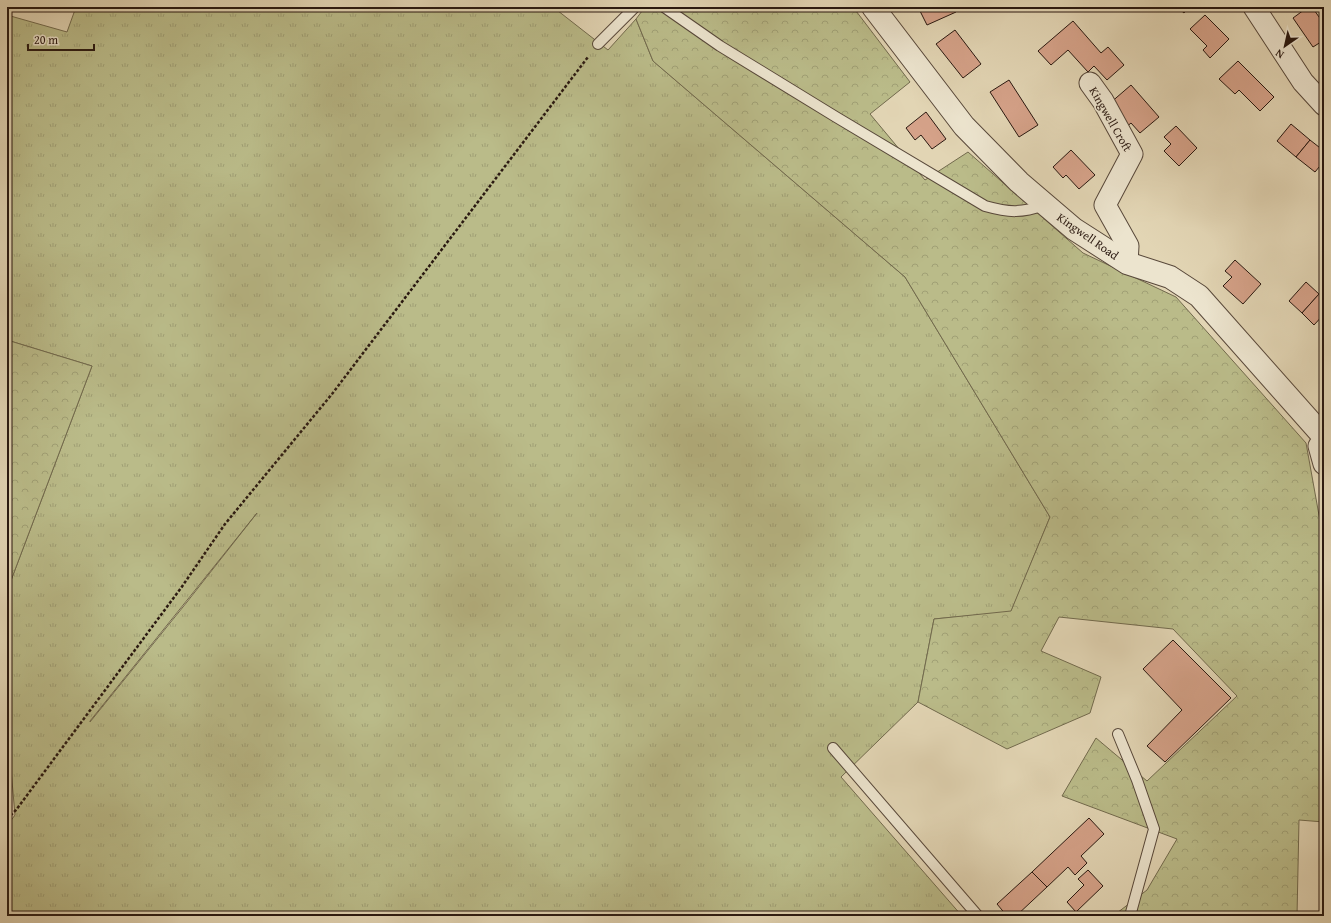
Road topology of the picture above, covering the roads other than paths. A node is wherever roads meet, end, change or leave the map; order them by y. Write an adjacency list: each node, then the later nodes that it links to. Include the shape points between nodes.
1 (636, 7): 5 (lane)
2 (664, 7): 8 (lane, via 720,46 985,206 1014,212)
3 (873, 7): 8 (street, Kingwell Road, via 964,126 1019,182)
4 (1254, 7): 7 (street, via 1303,82)
5 (598, 44)
6 (1090, 83): 9 (street, Kingwell Croft, via 1103,101 1132,154 1105,205 1128,246)
7 (1324, 105)
8 (1046, 205): 9 (street, Kingwell Road, via 1074,229)
9 (1127, 263): 10 (street, Kingwell Road, via 1170,277 1199,296)
10 (1324, 438): 11 (street, via 1320,446)
11 (1324, 464)
12 (1118, 734): 15 (lane, via 1154,829)
13 (833, 748): 14 (lane)
14 (978, 916)
15 (1130, 916)

